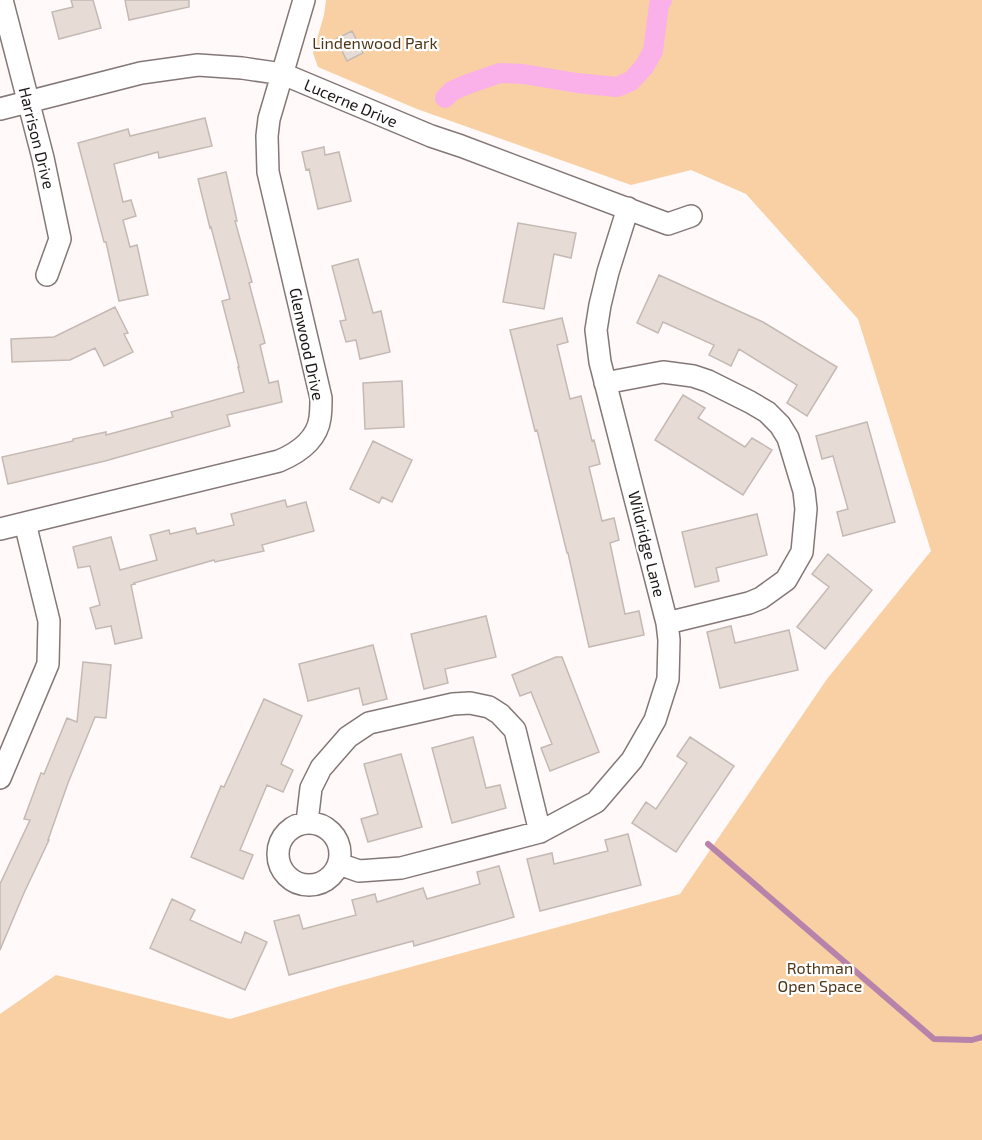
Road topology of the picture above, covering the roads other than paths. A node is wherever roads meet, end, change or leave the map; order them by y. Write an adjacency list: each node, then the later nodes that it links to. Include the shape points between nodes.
1 (2, 0): 4 (street, Harrison Drive)
2 (304, 0): 3 (street, Glenwood Drive)
3 (283, 74): 4 (street, Lucerne Drive, via 198,65 141,73); 6 (street, Lucerne Drive, via 430,136); 10 (street, Glenwood Drive, via 269,119 268,172 321,398 320,420 311,440 279,461)
4 (28, 103): 5 (street, Lucerne Drive); 8 (street, Harrison Drive, via 60,239)
5 (0, 109)
6 (628, 208): 7 (street, Lucerne Drive, via 668,224); 9 (street, Wildridge Lane, via 608,272 596,330)
7 (691, 216)
8 (47, 275)
9 (605, 383): 12 (street, Wildridge Lane); 12 (street, via 663,372 679,374 708,381 750,402 767,412 788,438 804,491 802,552 786,580 749,603)
10 (25, 523): 11 (street, Glenwood Drive); 13 (street, via 49,621 48,664)
11 (0, 530)
12 (667, 623): 15 (street, Wildridge Lane, via 668,679 655,720 632,760 596,802)
13 (0, 778)
14 (307, 822): 15 (street, via 311,788 321,768 348,737 369,723 470,703 489,707 514,730); 16 (street, via 322,825 334,835 340,849); 16 (street, via 292,827 282,837 277,852 279,867 289,879 302,885 318,885 331,877)
15 (540, 832): 16 (street, Wildridge Lane, via 401,868 359,871)
16 (339, 864)

